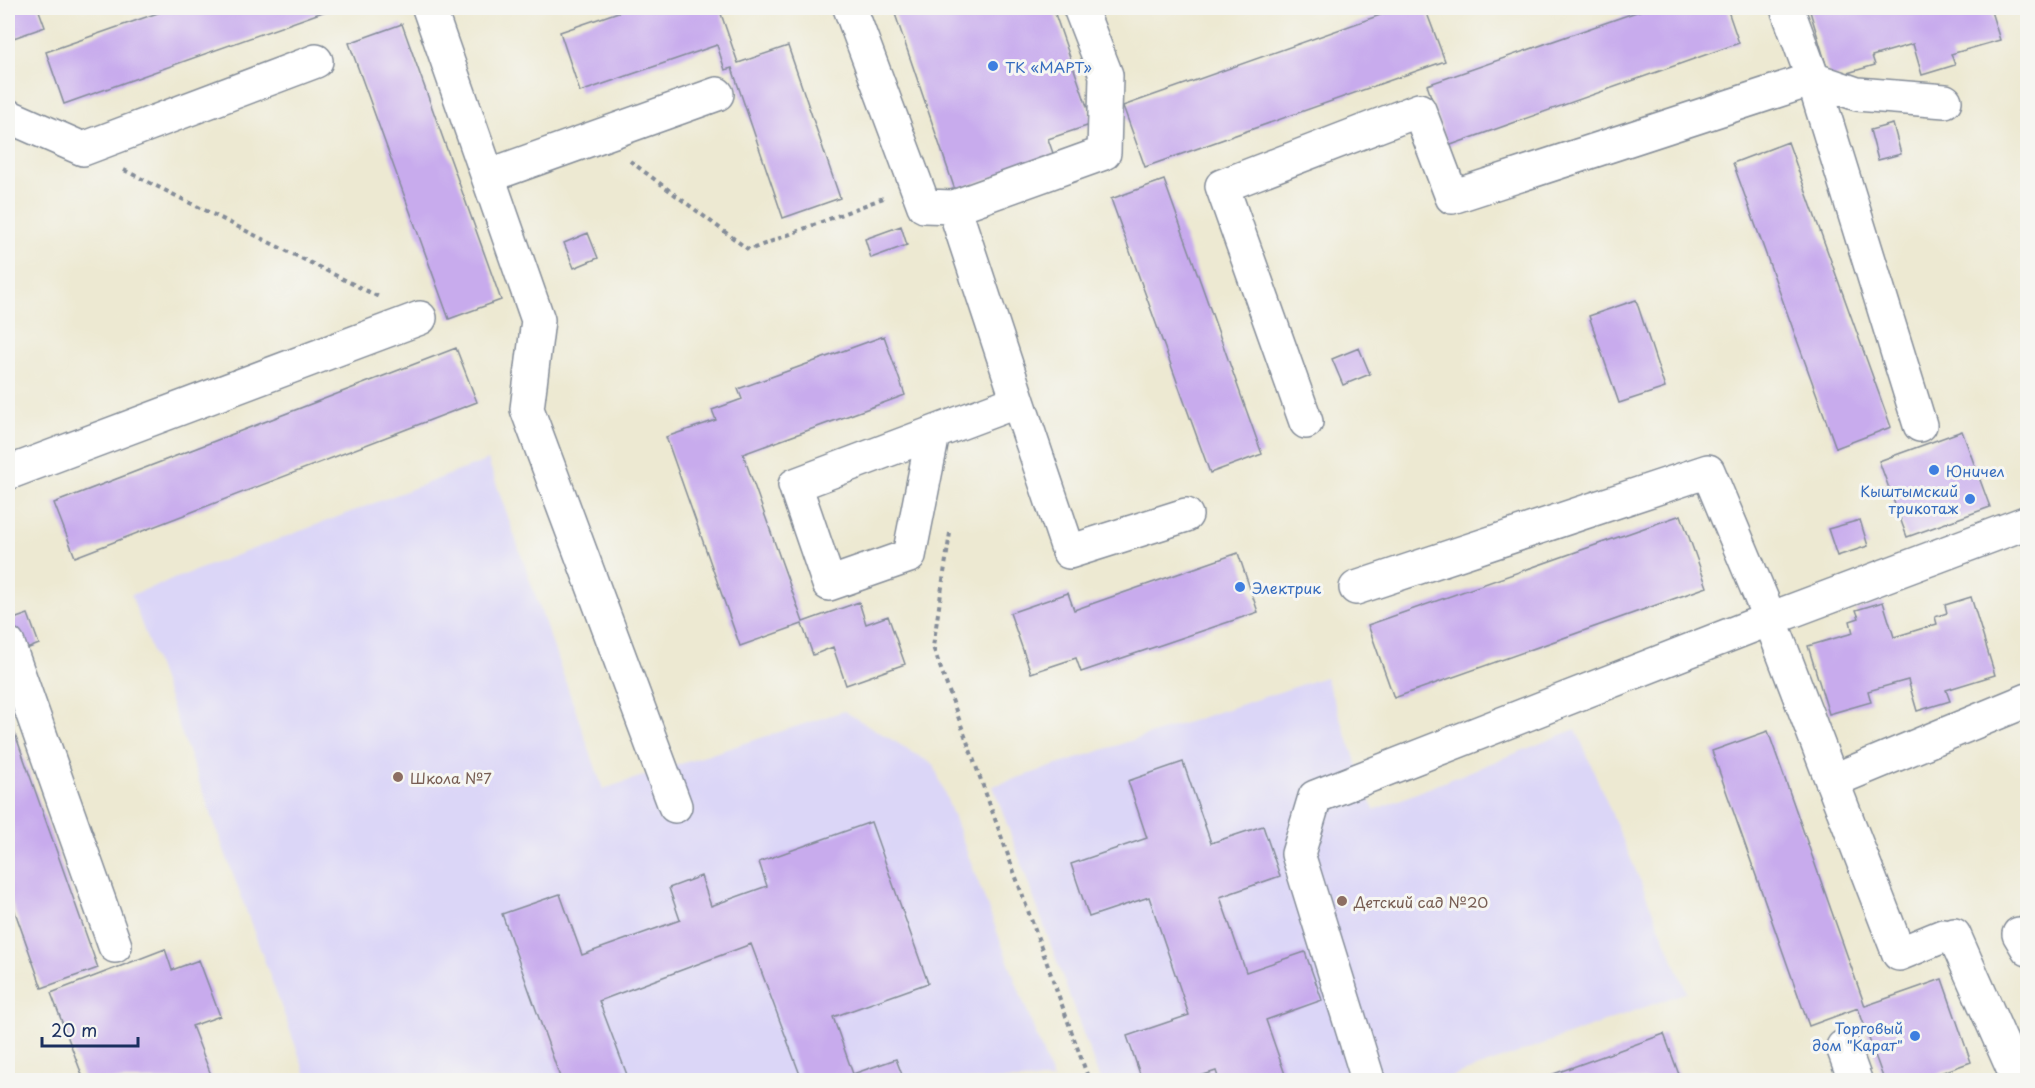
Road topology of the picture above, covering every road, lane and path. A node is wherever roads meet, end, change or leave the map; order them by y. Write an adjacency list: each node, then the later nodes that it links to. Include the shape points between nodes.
1 (429, 8): 12 (lane)
2 (850, 8): 13 (lane)
3 (1080, 8): 14 (lane, via 1106,75 1104,153)
4 (1786, 8): 6 (lane)
5 (316, 61): 11 (lane)
6 (1813, 79): 8 (lane, via 1857,94); 17 (lane, via 1452,197 1419,110 1222,186); 18 (lane)
7 (717, 94): 10 (lane)
8 (1945, 101)
9 (8, 116): 11 (lane)
10 (598, 136): 12 (lane); 13 (path, via 749,250)
11 (83, 149): 15 (path)
12 (488, 177): 29 (lane, via 538,320 527,409)
13 (916, 186): 14 (lane, via 924,206)
14 (954, 207): 16 (lane)
15 (420, 318): 20 (lane)
16 (1018, 401): 19 (lane); 21 (lane, via 1069,552)
17 (1306, 422)
18 (1920, 425)
19 (933, 434): 19 (lane, via 795,485 829,584 909,556)
20 (8, 473)
21 (1186, 515)
22 (2028, 522): 25 (lane)
23 (950, 529): 33 (path, via 933,647)
24 (1356, 588): 25 (lane, via 1708,471)
25 (1770, 619): 28 (lane); 32 (lane, via 1315,797 1298,854)
26 (8, 644): 30 (lane)
27 (2028, 700): 28 (lane)
28 (1832, 781): 35 (lane, via 1899,954 1948,936)
29 (675, 806)
30 (115, 946)
31 (1843, 1047): 34 (lane)
32 (1367, 1076)
33 (1089, 1080)
34 (1855, 1080)
35 (2018, 1080)

